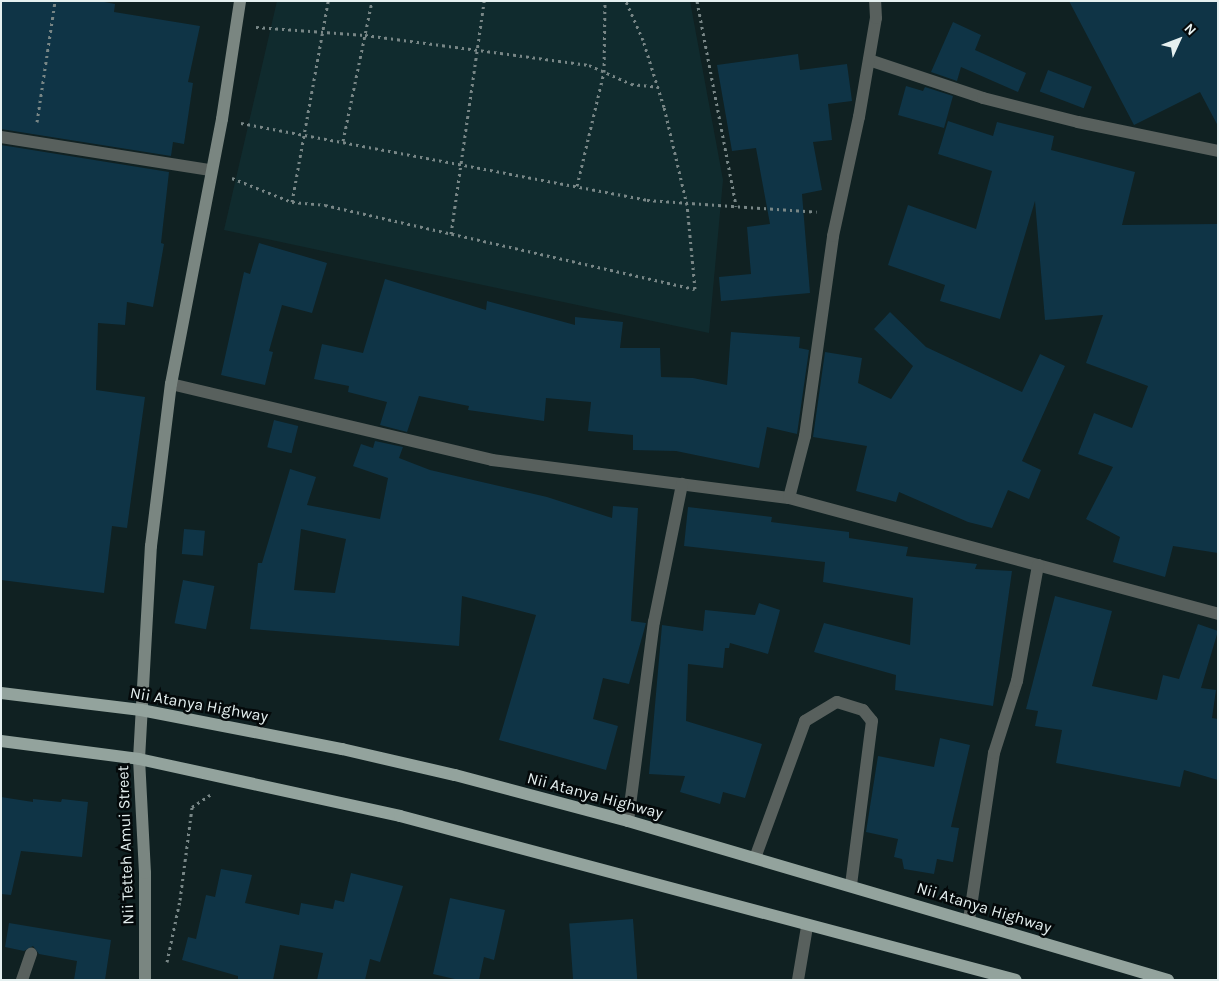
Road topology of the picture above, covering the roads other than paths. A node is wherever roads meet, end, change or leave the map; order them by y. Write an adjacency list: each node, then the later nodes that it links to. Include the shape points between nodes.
1 (240, 1): 6 (main road, Nii Tetteh Amui Street, via 222,119)
2 (875, 1): 3 (street, via 876,18)
3 (869, 60): 5 (street, via 983,98 1078,122); 9 (street, via 838,215 805,436)
4 (1, 137): 6 (street)
5 (1218, 151)
6 (210, 170): 7 (main road, Nii Tetteh Amui Street)
7 (171, 384): 8 (street, via 492,460); 13 (main road, Nii Tetteh Amui Street, via 151,546)
8 (682, 484): 9 (street); 16 (street, via 654,622)
9 (789, 498): 10 (street)
10 (1038, 565): 11 (street); 19 (street, via 1017,681 994,753)
11 (1218, 614)
12 (1, 693): 13 (main road, Nii Atanya Highway)
13 (141, 710): 15 (main road, Nii Tetteh Amui Street); 16 (main road, Nii Atanya Highway, via 351,751)
14 (1, 741): 15 (main road)
15 (139, 759): 20 (main road, via 400,816 621,872); 23 (main road, Nii Tetteh Amui Street)
16 (628, 821): 17 (main road, Nii Atanya Highway)
17 (755, 858): 18 (main road, Nii Atanya Highway); 18 (street, via 805,721 837,702 863,710 872,721)
18 (851, 886): 19 (main road, Nii Atanya Highway)
19 (970, 920): 26 (main road, Nii Atanya Highway)
20 (807, 927): 24 (street); 25 (main road)
21 (31, 954): 22 (street)
22 (22, 980)
23 (146, 980)
24 (798, 980)
25 (1016, 980)
26 (1168, 980)

